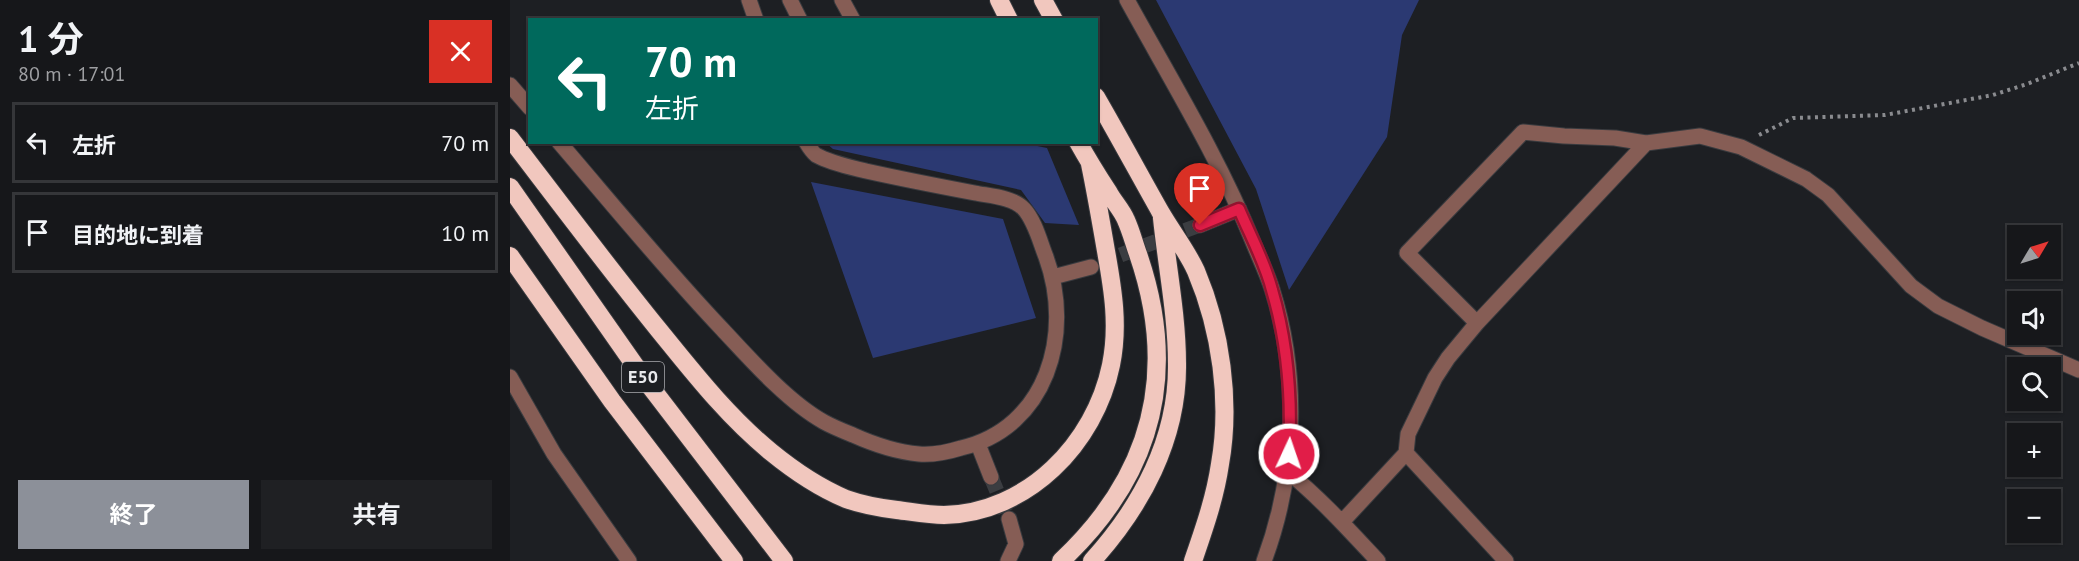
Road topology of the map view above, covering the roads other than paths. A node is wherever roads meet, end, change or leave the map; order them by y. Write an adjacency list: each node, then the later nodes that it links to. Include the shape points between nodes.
1 (749, 0): 7 (street)
2 (789, 0): 8 (street)
3 (843, 0): 9 (street)
4 (999, 0): 10 (highway)
5 (1043, 0): 11 (highway)
6 (1127, 0): 22 (street)
7 (755, 18)
8 (799, 18)
9 (852, 18)
10 (1008, 18)
11 (1053, 18)
12 (510, 85): 14 (street)
13 (1098, 100): 23 (highway)
14 (528, 106)
15 (510, 138): 20 (highway, via 603,261 710,392 771,452 846,498 877,507 945,515 994,505 1040,480 1061,462 1095,415 1111,363 1115,307)
16 (1646, 143): 28 (street); 28 (street, via 1523,132 1407,254); 29 (street, via 1700,136 1741,147 1806,179 1828,195 1911,286 1938,306)
17 (561, 144): 32 (street, via 690,295 800,405 824,422 885,447 920,454)
18 (807, 144): 27 (street, via 814,154 845,166 1008,199 1024,208 1035,227)
19 (1079, 144): 20 (highway)
20 (1090, 164): 43 (highway, via 1126,219 1147,279 1158,344 1156,378 1153,411 1128,474 1090,532)
21 (510, 187): 41 (highway, E50, via 643,377)
22 (1239, 209): 24 (street); 34 (street, via 1272,288 1283,338 1291,419)
23 (1161, 213): 44 (highway, via 1178,365 1173,418 1143,491); 45 (highway, via 1204,291 1221,367 1224,434 1220,464)
24 (1200, 225)
25 (510, 256): 31 (highway, E50)
26 (1091, 267): 27 (street)
27 (1053, 277): 32 (street, via 1056,315 1047,374 1037,396 1018,416 996,436)
28 (1477, 323): 33 (street, via 1435,378 1408,434)
29 (2079, 370)
30 (510, 377): 38 (street, via 554,454)
31 (612, 401): 39 (highway); 40 (highway, E50)
32 (978, 444): 35 (street)
33 (1406, 453): 37 (street); 48 (street)
34 (1288, 472): 37 (street); 46 (street)
35 (991, 477)
36 (1009, 519): 42 (street, via 1016,544)
37 (1342, 522): 47 (street)
38 (629, 561)
39 (720, 561)
40 (734, 561)
41 (784, 561)
42 (1008, 561)
43 (1061, 561)
44 (1092, 561)
45 (1193, 561)
46 (1264, 561)
47 (1378, 561)
48 (1506, 561)

